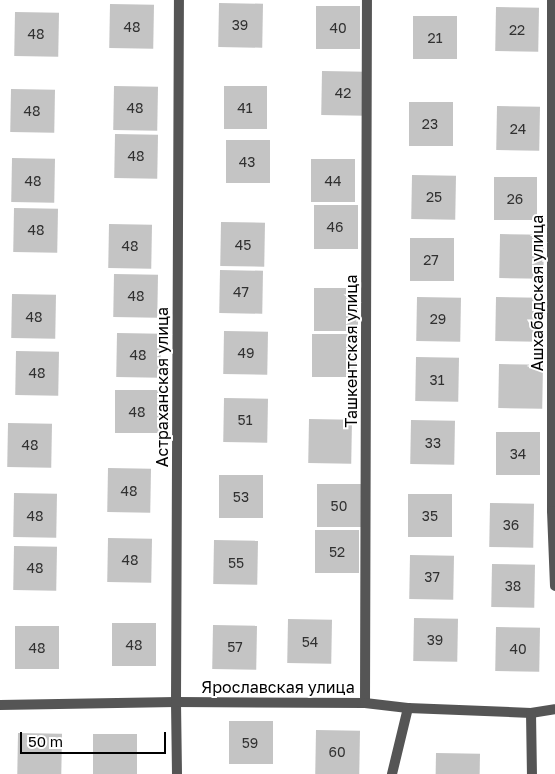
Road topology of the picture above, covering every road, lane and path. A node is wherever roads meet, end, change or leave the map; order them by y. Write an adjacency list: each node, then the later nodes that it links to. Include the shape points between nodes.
1 (179, 0): 5 (street, Астраханская улица)
2 (366, 0): 6 (street, Ташкентская улица)
3 (552, 0): 4 (street, Ашхабадская улица, via 552,511)
4 (555, 586)
5 (176, 702): 6 (street, Ярославская улица); 7 (street, Ярославская улица); 11 (street, Астраханская улица)
6 (365, 703): 8 (street, Ярославская улица)
7 (0, 705)
8 (408, 708): 10 (street, Ярославская улица); 12 (street)
9 (555, 709): 10 (street, Ярославская улица)
10 (531, 713): 13 (street)
11 (177, 774)
12 (392, 774)
13 (532, 774)

